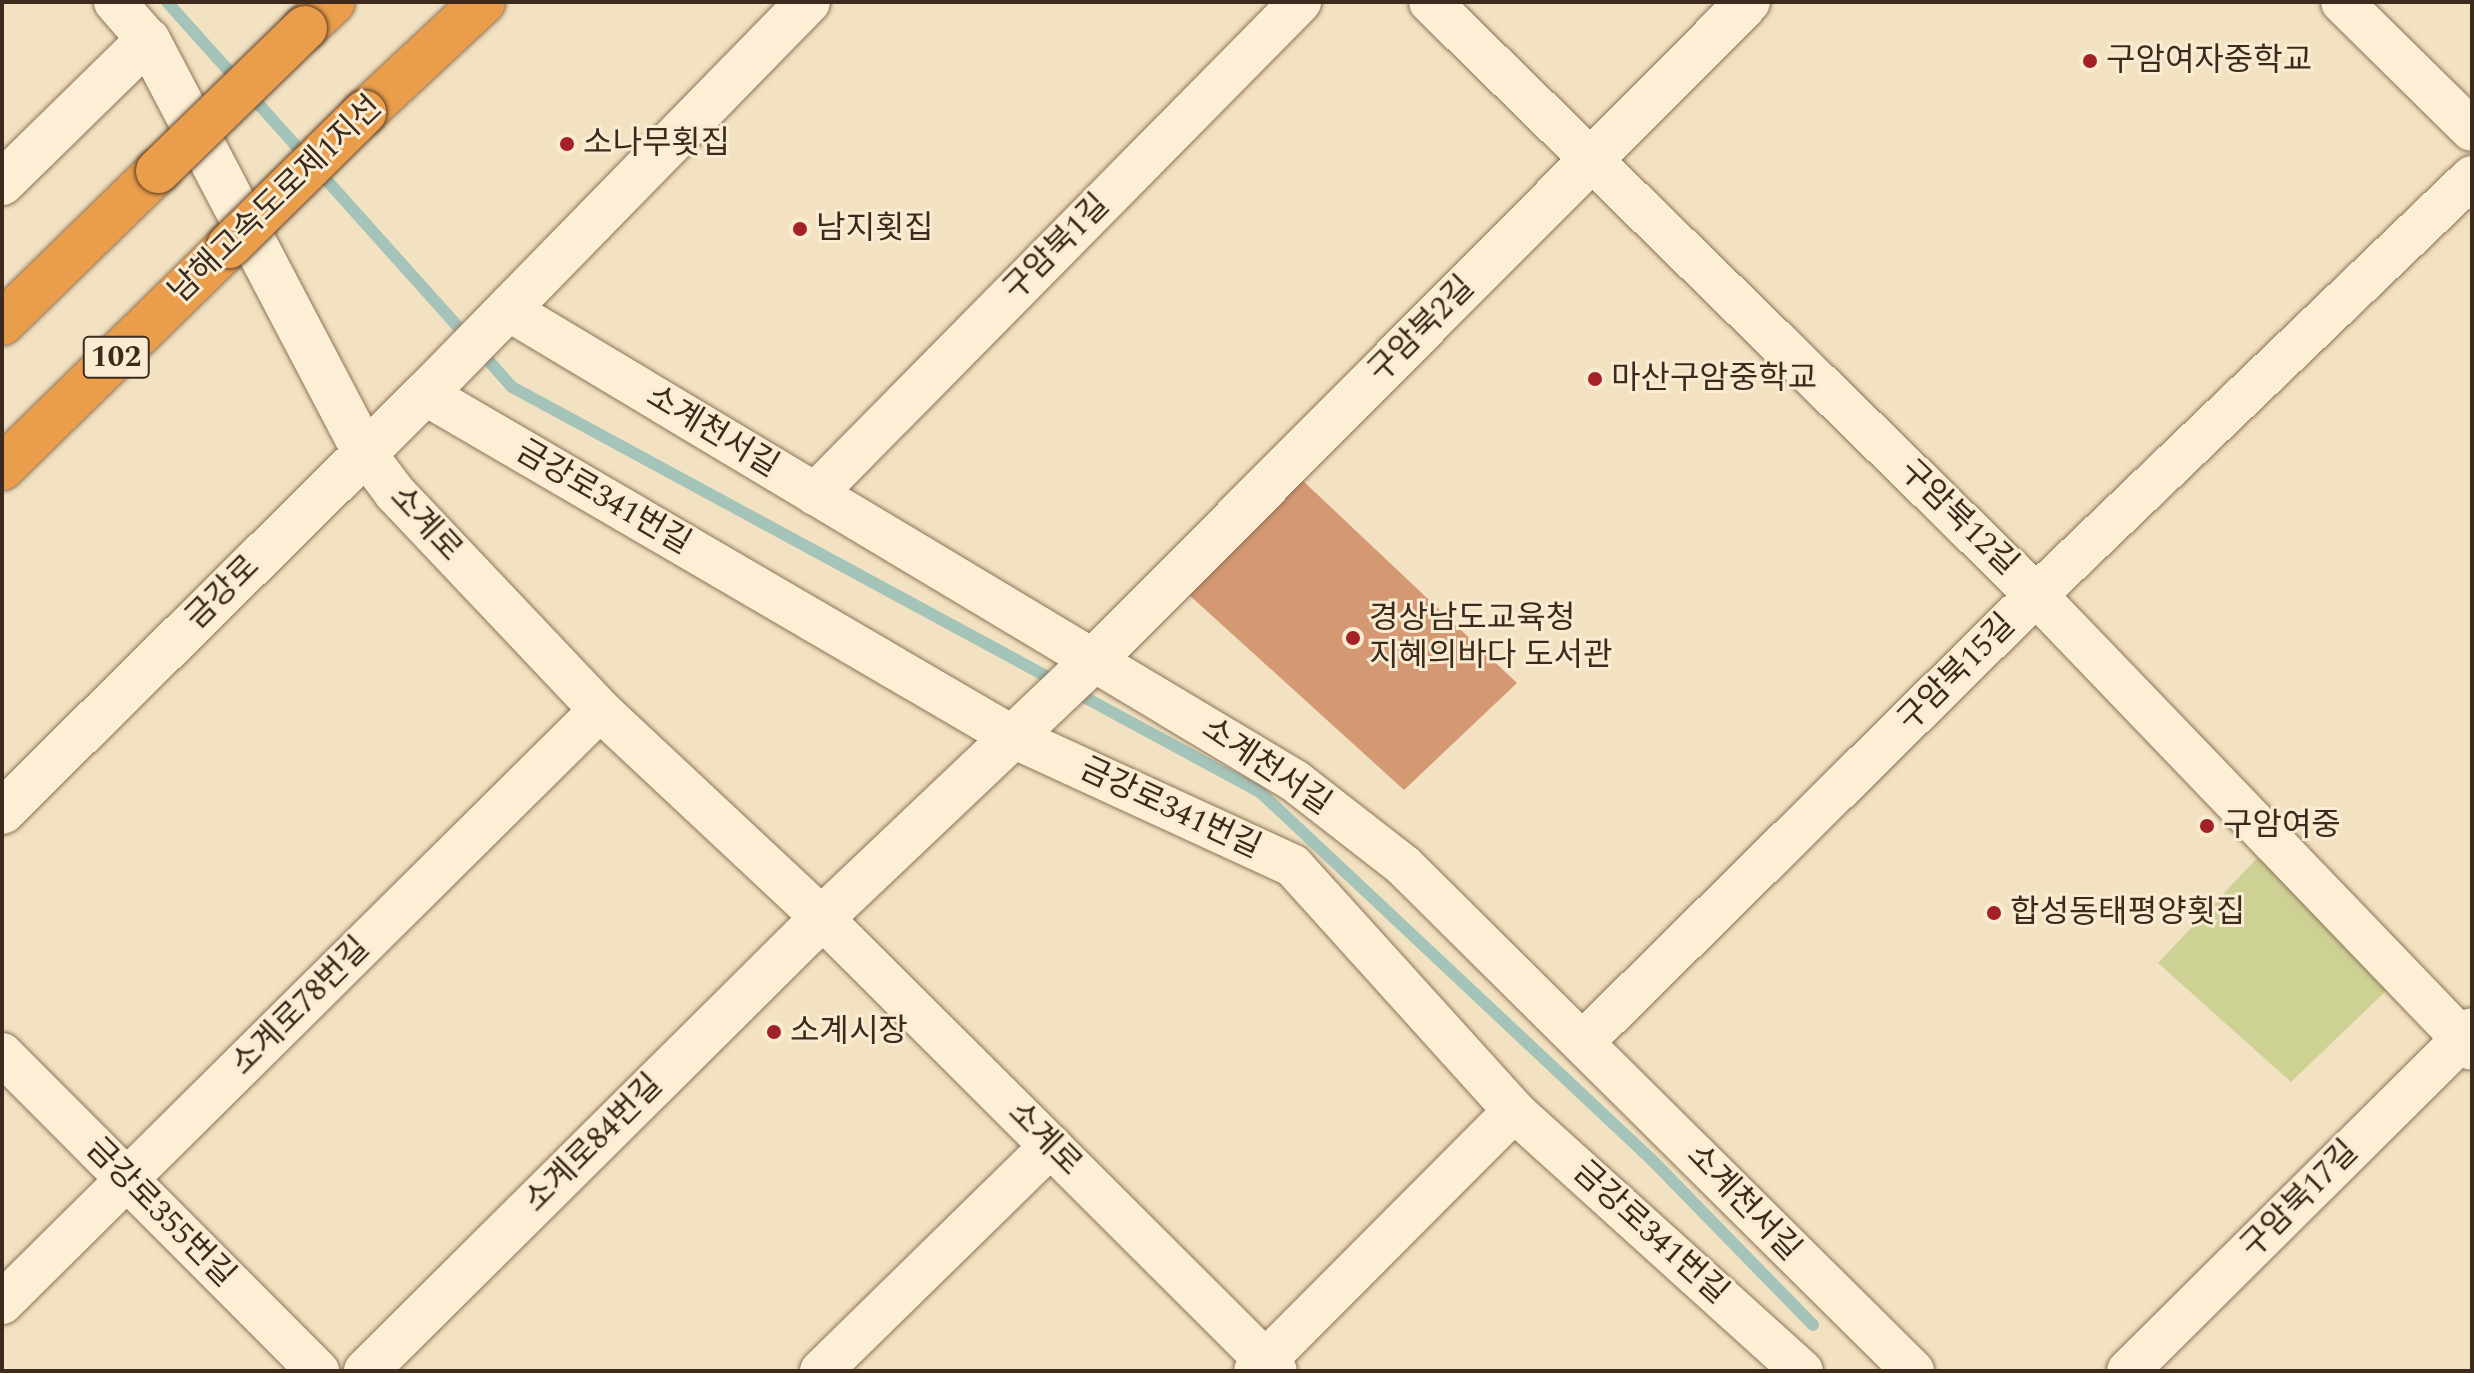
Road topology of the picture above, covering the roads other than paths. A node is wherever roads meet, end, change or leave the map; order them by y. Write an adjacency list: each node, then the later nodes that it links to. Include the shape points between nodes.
1 (115, 2): 9 (street, 소계로)
2 (483, 2): 18 (highway, 남해고속도로제1지선 / 102, bridge)
3 (808, 2): 14 (main road)
4 (1300, 2): 19 (street, 구암북1길)
5 (1430, 2): 11 (street, 구암북12길)
6 (1748, 2): 11 (main road, 구암북2길)
7 (2342, 2): 10 (street)
8 (319, 15): 15 (highway, bridge)
9 (148, 40): 13 (main road); 17 (main road, 소계로)
10 (2472, 130)
11 (1591, 159): 20 (street, 구암북12길); 21 (main road, 구암북2길)
12 (2472, 177): 20 (street, 구암북15길)
13 (2, 183)
14 (501, 314): 16 (main road, 금강로); 19 (street, 소계천서길)
15 (2, 323)
16 (434, 384): 17 (main road, 금강로); 23 (street, 금강로341번길)
17 (365, 453): 22 (street, 소계로, via 395,493); 24 (main road, 금강로)
18 (2, 468)
19 (815, 494): 21 (street, 소계천서길)
20 (2036, 595): 26 (street, 구암북12길); 27 (street, 구암북15길)
21 (1090, 664): 23 (main road, 구암북2길); 27 (street, 소계천서길, via 1295,781 1404,866)
22 (600, 710): 25 (street, 소계로); 31 (street, 소계로78번길)
23 (1022, 728): 25 (main road); 29 (street, 금강로341번길, via 1293,866)
24 (2, 812)
25 (822, 918): 30 (street, 소계로); 35 (main road, 소계로84번길)
26 (2469, 1039): 39 (street, 구암북17길)
27 (1584, 1041): 38 (street, 소계천서길)
28 (2, 1054): 31 (street, 금강로355번길)
29 (1514, 1111): 33 (street, 소계로); 37 (street, 금강로341번길)
30 (1051, 1146): 33 (street, 소계로); 36 (street)
31 (127, 1180): 32 (street, 소계로78번길); 34 (street, 금강로355번길)
32 (2, 1303)
33 (1266, 1367)
34 (318, 1371)
35 (366, 1371)
36 (821, 1371)
37 (1802, 1371)
38 (1913, 1371)
39 (2128, 1371)

